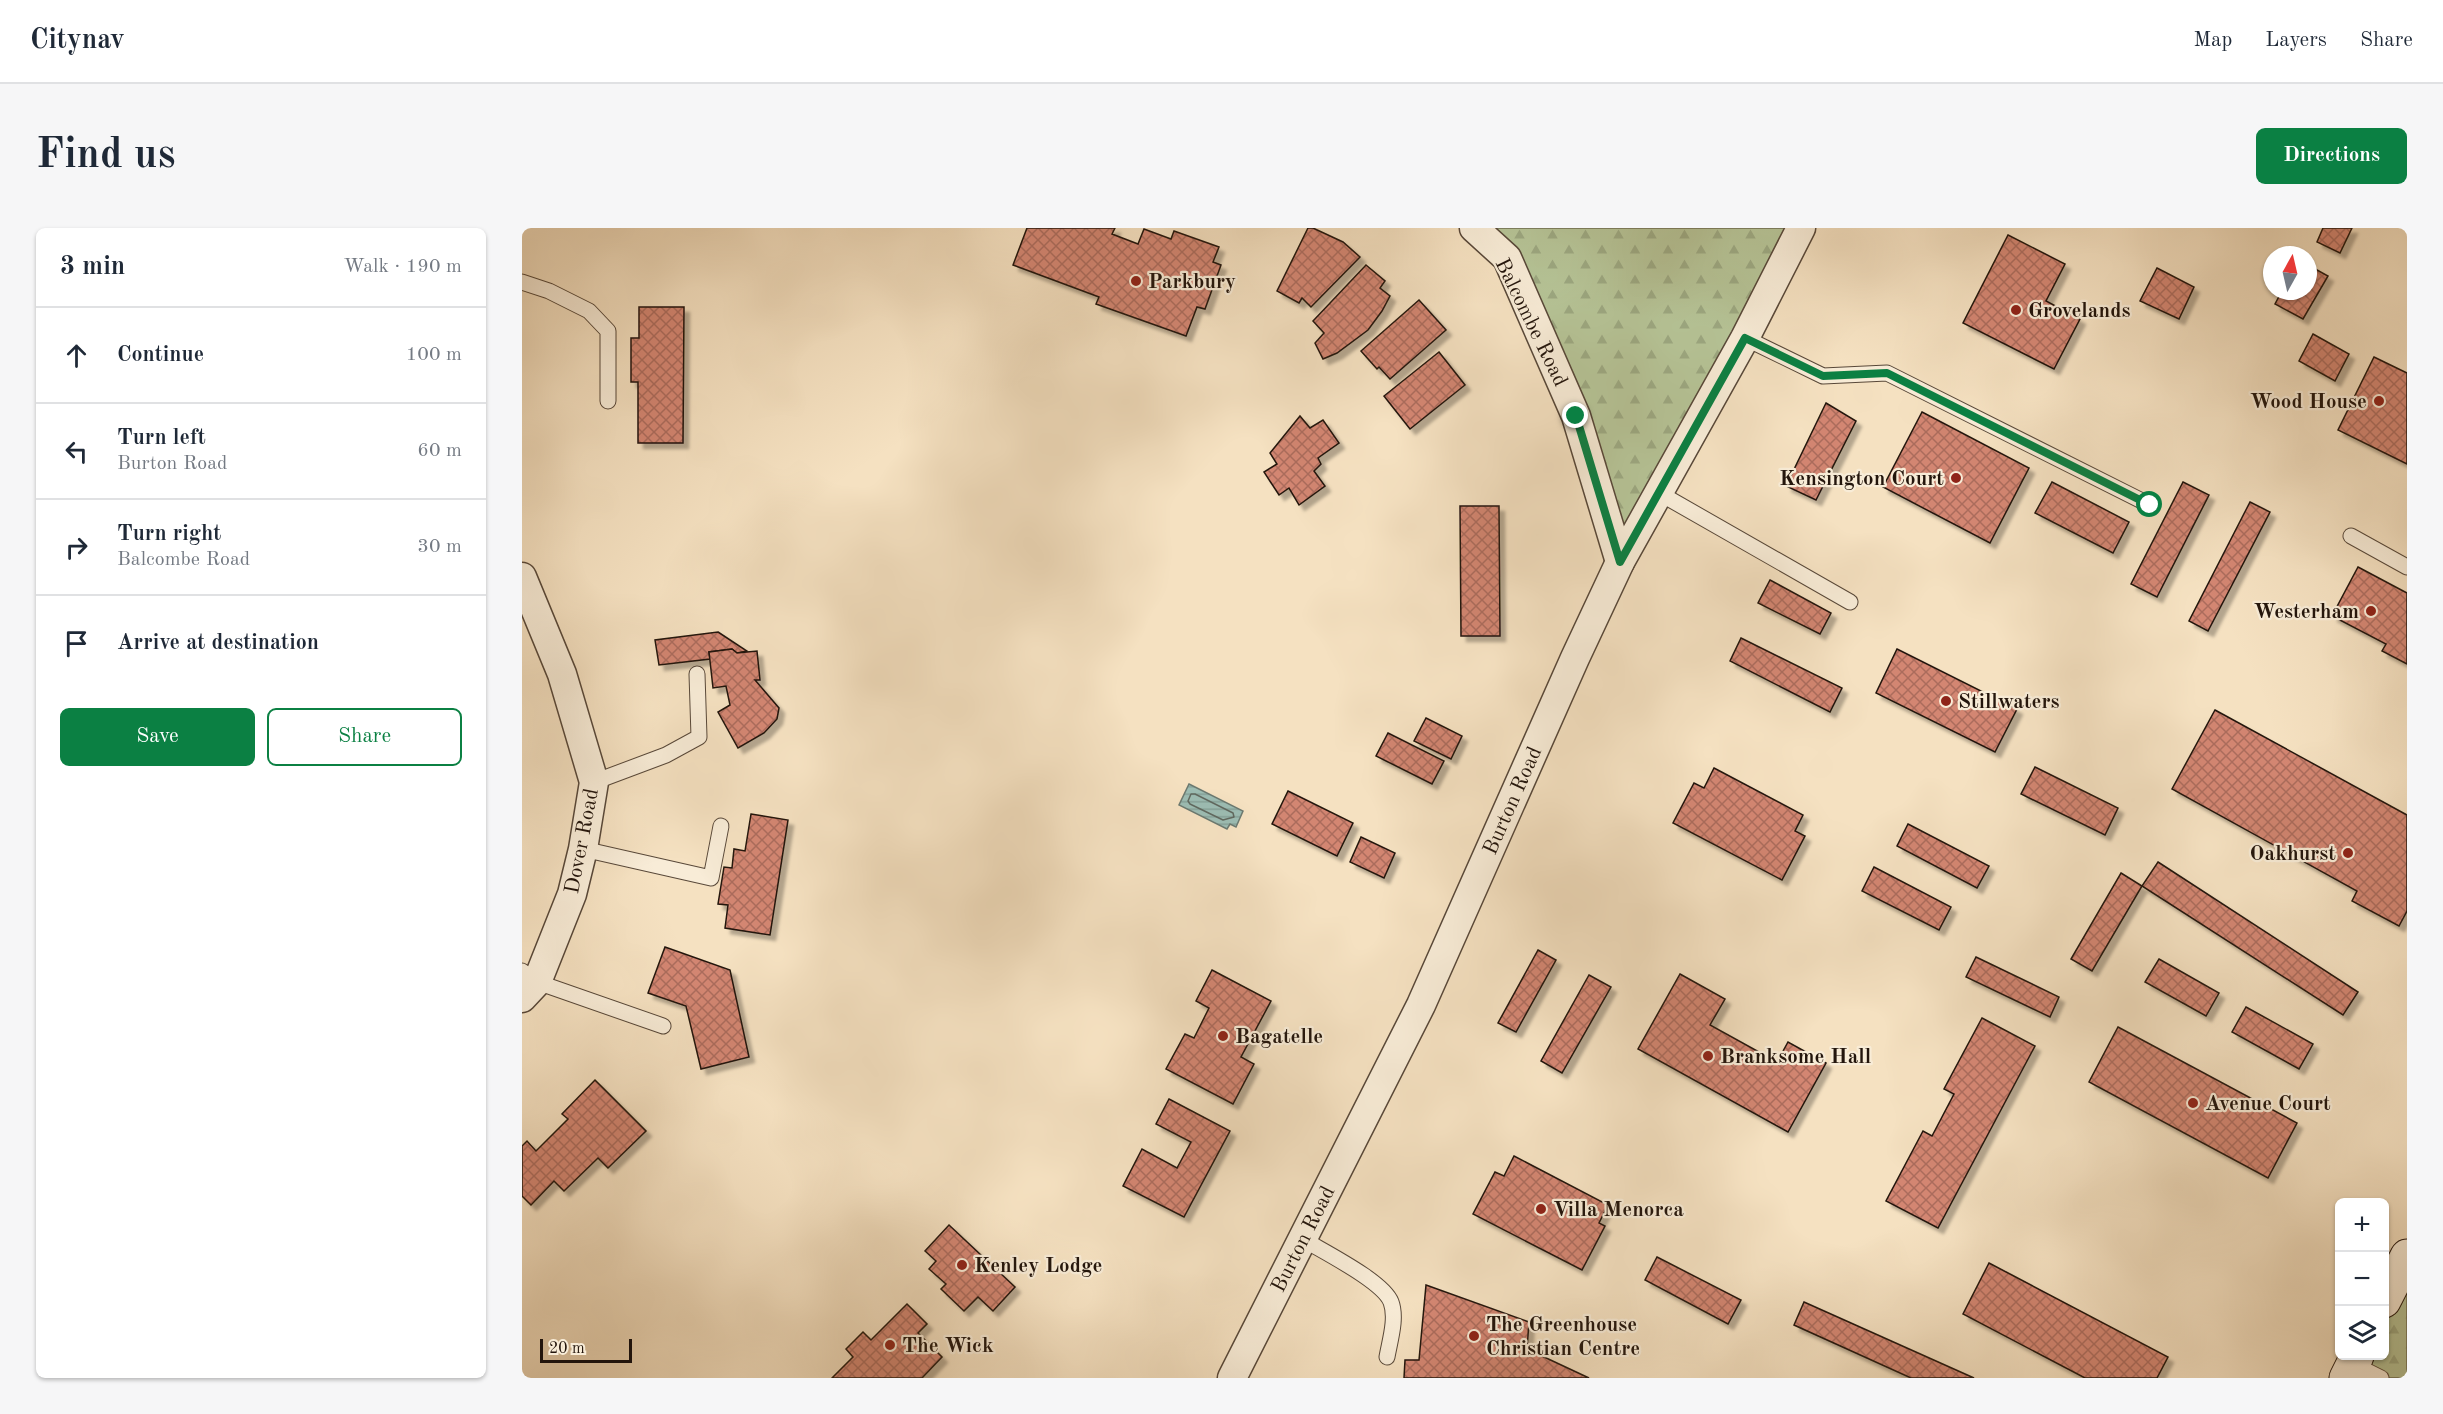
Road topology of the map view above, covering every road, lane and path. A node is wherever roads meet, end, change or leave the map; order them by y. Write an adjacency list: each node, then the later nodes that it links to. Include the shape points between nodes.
1 (1474, 228): 9 (street, Balcombe Road, via 1507,258 1576,416)
2 (1801, 228): 4 (street, Burton Road)
3 (522, 282): 5 (lane, via 589,311 608,331)
4 (1745, 338): 6 (street, Burton Road); 7 (lane, via 1823,376 1887,373)
5 (608, 401)
6 (1659, 493): 9 (street, Burton Road); 12 (lane)
7 (2150, 505)
8 (2351, 536): 10 (lane)
9 (1620, 562): 19 (street, Burton Road, via 1420,1005)
10 (2407, 567)
11 (522, 577): 14 (street, Dover Road, via 562,674)
12 (1850, 602)
13 (697, 674): 14 (lane, via 699,737 666,755)
14 (594, 782): 16 (street, Dover Road)
15 (721, 826): 16 (lane, via 711,878)
16 (583, 849): 17 (street, Dover Road, via 572,894)
17 (527, 984): 18 (lane)
18 (663, 1026)
19 (1301, 1238): 22 (lane, via 1379,1285 1391,1301 1393,1319); 23 (street, Burton Road)
20 (2407, 1256): 21 (main road)
21 (2389, 1293)
22 (1387, 1357)
23 (1232, 1378)

